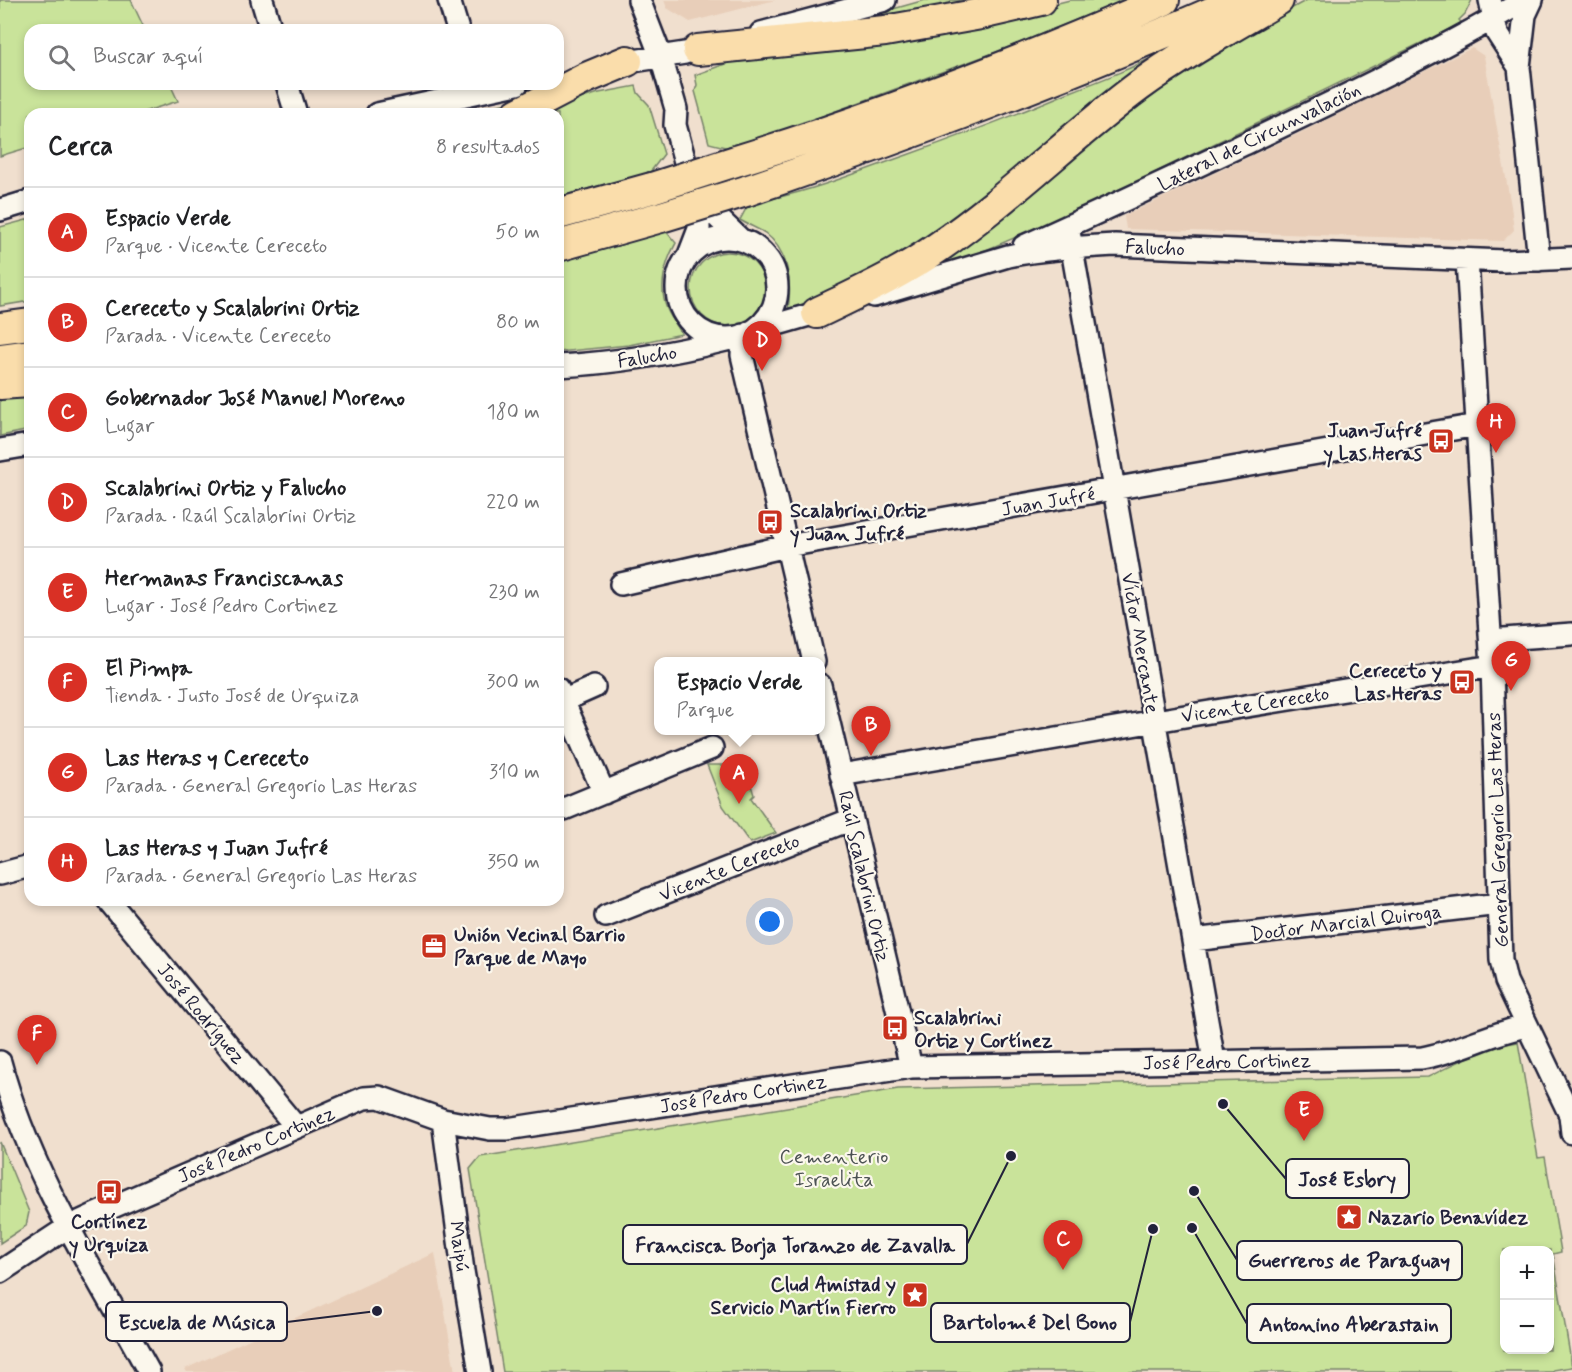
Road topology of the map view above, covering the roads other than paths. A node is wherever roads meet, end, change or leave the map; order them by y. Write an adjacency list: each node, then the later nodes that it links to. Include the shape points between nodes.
1 (262, 0): 12 (street)
2 (449, 0): 13 (street)
3 (639, 0): 15 (street)
4 (885, 0): 14 (street)
5 (1041, 0): 14 (highway, via 885,32)
6 (1164, 0): 29 (highway, bridge, via 833,130)
7 (1240, 0): 32 (highway, bridge, via 1128,50 897,139 746,191)
8 (1278, 0): 39 (highway, via 1139,87 937,249)
9 (1525, 0): 11 (street, Lateral de Circunvalación)
10 (1532, 0): 17 (street, via 1525,15)
11 (1492, 9): 17 (street, via 1497,33); 30 (street, Lateral de Circunvalación, via 1293,121)
12 (269, 24)
13 (456, 24)
14 (698, 50): 15 (street)
15 (661, 57): 16 (street); 26 (street)
16 (627, 61): 18 (street); 19 (highway)
17 (1519, 67): 37 (street)
18 (564, 75)
19 (564, 89)
20 (289, 90): 23 (street)
21 (467, 90): 24 (street)
22 (562, 90): 25 (highway)
23 (294, 108)
24 (399, 108)
25 (528, 108)
26 (676, 109): 31 (street, via 686,122 713,210); 34 (street, via 675,125 699,214 699,229)
27 (24, 203): 28 (street)
28 (0, 210)
29 (564, 212)
30 (1068, 226): 33 (street, Víctor Mercante); 38 (street, Lateral de Circunvalación)
31 (741, 240): 34 (street, via 713,240); 42 (street, via 765,256 777,283 771,312 762,324)
32 (564, 244)
33 (1072, 248): 36 (street, Falucho, via 1115,245); 38 (street, Falucho); 51 (street, Víctor Mercante)
34 (689, 255): 42 (street, via 677,284 684,313 701,331 713,336)
35 (1572, 258): 37 (street, Falucho)
36 (1467, 260): 37 (street, Falucho); 48 (street, General Gregorio Las Heras)
37 (1539, 260)
38 (987, 261): 39 (street, Falucho)
39 (817, 313): 42 (street, Falucho)
40 (24, 323): 41 (highway)
41 (0, 328)
42 (743, 335): 45 (street, Falucho, via 652,356); 52 (street, via 741,355)
43 (24, 356): 44 (highway)
44 (0, 359)
45 (564, 366)
46 (24, 382): 47 (highway)
47 (0, 384)
48 (1477, 425): 51 (street, Juan Jufré); 55 (street, General Gregorio Las Heras)
49 (24, 446): 50 (street)
50 (0, 450)
51 (1114, 490): 52 (street, Juan Jufré); 62 (street, Víctor Mercante)
52 (787, 546): 53 (street, Juan Jufré); 56 (street)
53 (621, 584)
54 (1572, 634): 55 (street)
55 (1491, 640): 57 (street, General Gregorio Las Heras)
56 (813, 657)
57 (1492, 666): 62 (street, Vicente Cereceto); 70 (street, General Gregorio Las Heras)
58 (594, 687): 59 (street)
59 (564, 696)
60 (825, 706): 64 (street, Raúl Scalabrini Ortiz)
61 (564, 709): 65 (street)
62 (1155, 721): 64 (street, Vicente Cereceto); 73 (street, Víctor Mercante)
63 (712, 747): 65 (street)
64 (841, 775): 67 (street, Raúl Scalabrini Ortiz)
65 (604, 793): 66 (street)
66 (564, 809)
67 (852, 819): 72 (street, Vicente Cereceto); 77 (street, Raúl Scalabrini Ortiz)
68 (24, 868): 69 (street)
69 (0, 874)
70 (1498, 904): 73 (street, Doctor Marcial Quiroga); 74 (street, General Gregorio Las Heras, via 1501,960 1506,981)
71 (113, 906): 79 (street, José Rodríguez)
72 (606, 916)
73 (1193, 940): 75 (street, Víctor Mercante)
74 (1527, 1026): 75 (street, José Pedro Cortinez, via 1494,1034 1452,1052 1422,1058); 80 (street, General Gregorio Las Heras, via 1570,1115)
75 (1214, 1061): 77 (street, José Pedro Cortinez)
76 (0, 1062): 81 (street, via 20,1125)
77 (911, 1067): 78 (street, José Pedro Cortinez, via 507,1129)
78 (443, 1120): 79 (street, José Pedro Cortinez, via 379,1096 364,1098); 84 (street, Maipú)
79 (296, 1127): 81 (street, José Pedro Cortinez)
80 (1572, 1133)
81 (68, 1227): 82 (street, José Pedro Cortinez); 83 (street)
82 (0, 1272)
83 (143, 1370)
84 (480, 1372)

